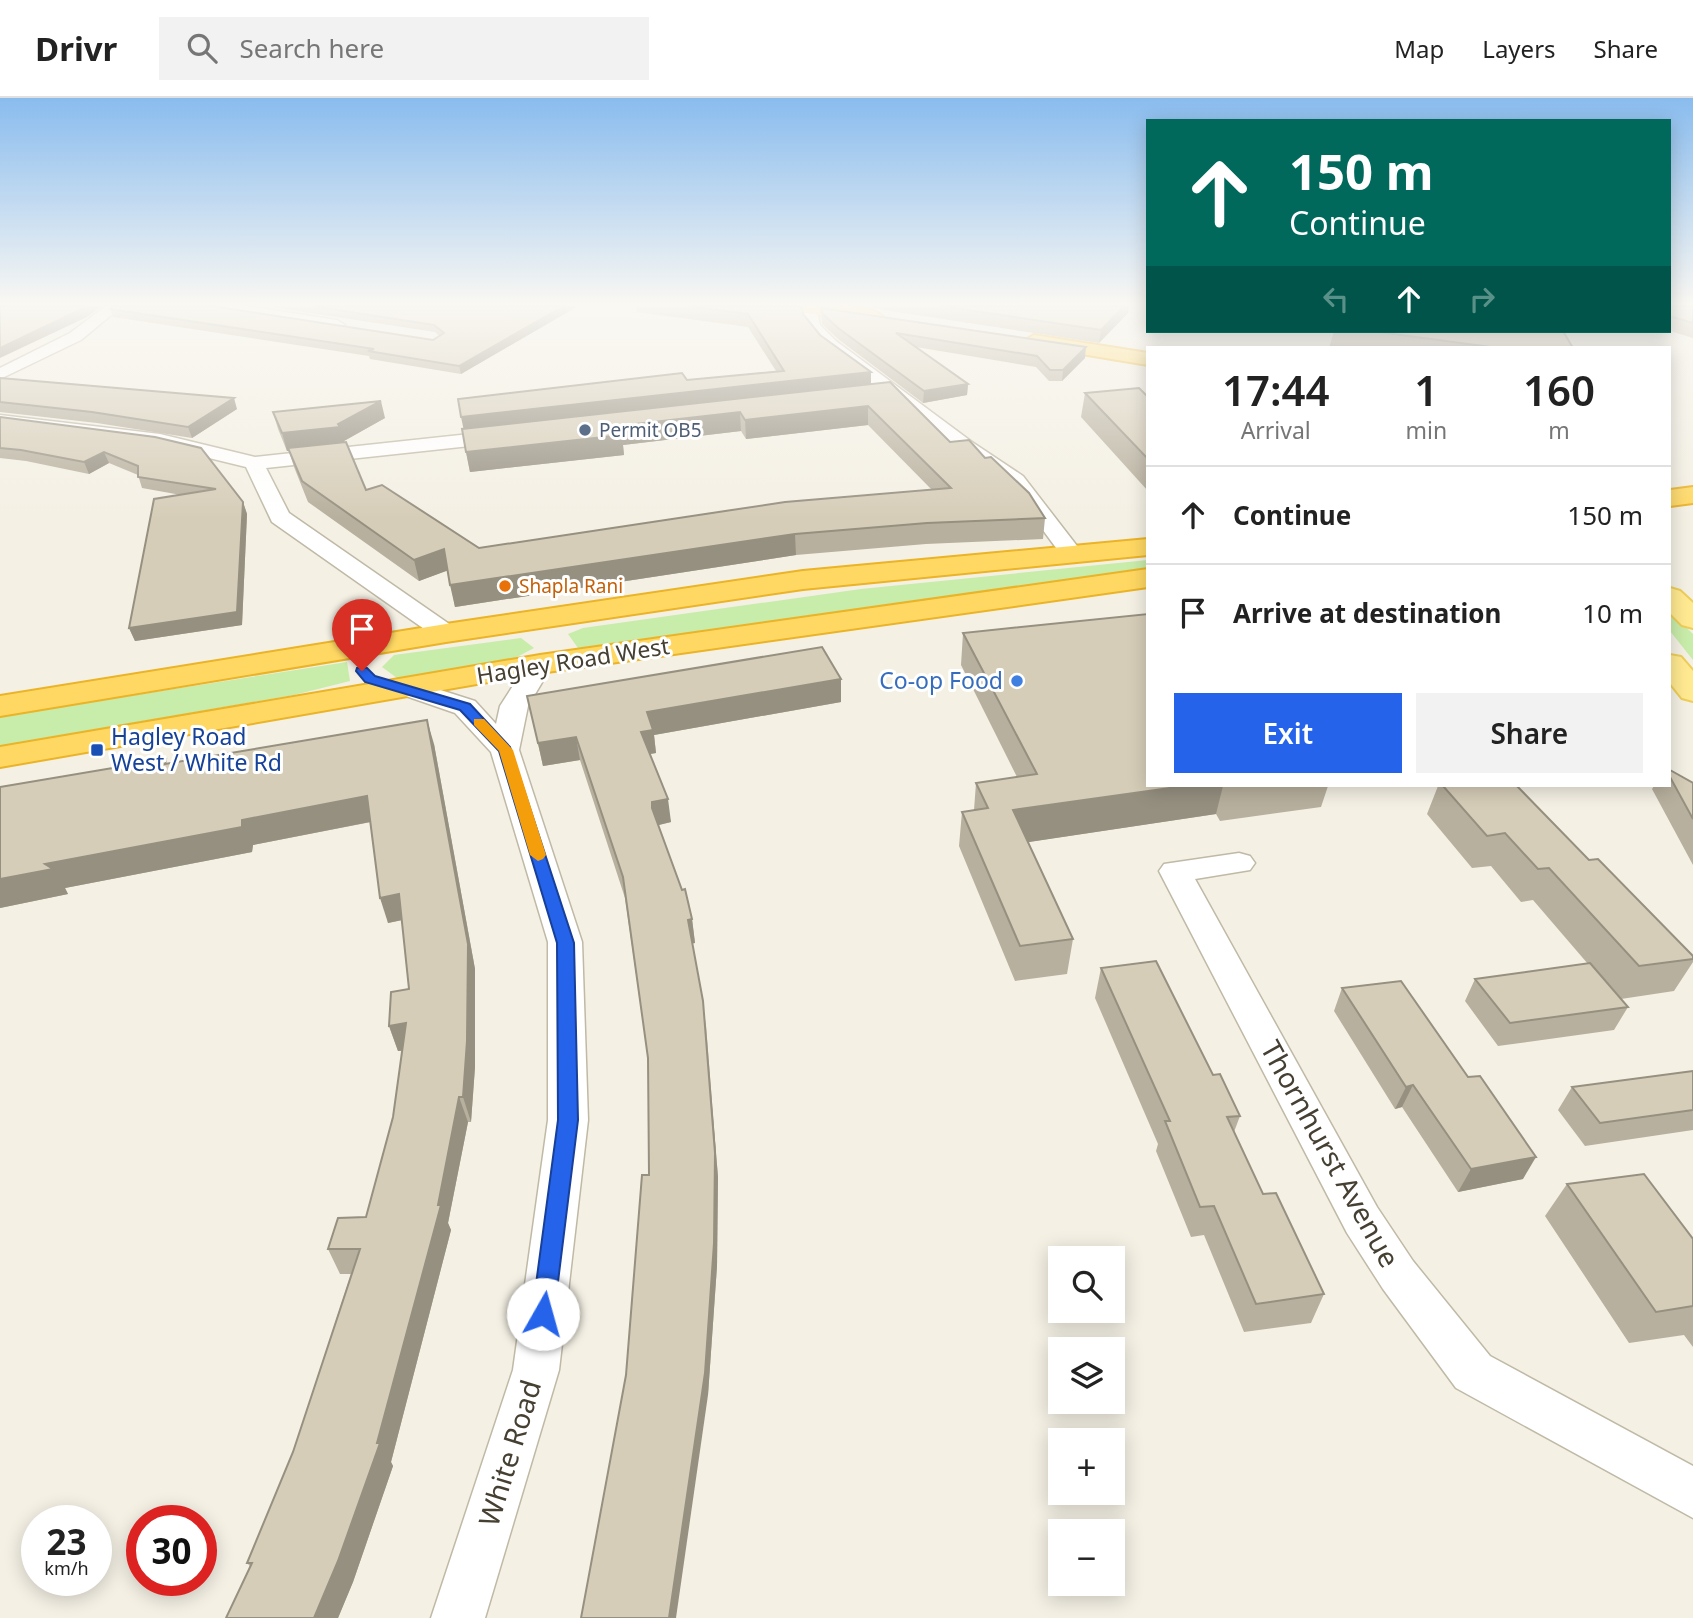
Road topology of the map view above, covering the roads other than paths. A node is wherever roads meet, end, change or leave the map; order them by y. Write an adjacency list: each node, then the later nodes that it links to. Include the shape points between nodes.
1 (874, 377): 2 (street)
2 (892, 392): 3 (street); 10 (street, via 1016,480)
3 (865, 395)
4 (0, 421): 6 (street, via 198,446)
5 (533, 433): 6 (street)
6 (254, 463): 15 (street, via 280,517)
7 (1683, 478): 8 (highway)
8 (1671, 496)
9 (1146, 547): 10 (highway, Hagley Road West)
10 (1073, 555): 14 (highway, Hagley Road West, via 803,580)
11 (1146, 578): 17 (highway, Hagley Road West)
12 (1671, 598): 13 (main road)
13 (1693, 620)
14 (514, 624): 15 (highway, Hagley Road West); 17 (highway, via 539,629 551,642)
15 (446, 633): 16 (highway, Hagley Road West)
16 (394, 642): 19 (highway, via 368,659 362,671 370,679); 21 (highway, Hagley Road West)
17 (540, 664): 19 (highway, Hagley Road West); 22 (street, White Road, via 514,706)
18 (1671, 665): 20 (main road)
19 (409, 688): 22 (street, White Road, via 465,707); 23 (highway, Hagley Road West)
20 (1693, 691)
21 (0, 706)
22 (505, 750): 26 (street, White Road, via 565,943 568,1120 536,1370)
23 (0, 757)
24 (1239, 863): 25 (street, Thornhurst Avenue, via 1175,871 1362,1220 1398,1275 1473,1372)
25 (1693, 1493)
26 (458, 1618)

